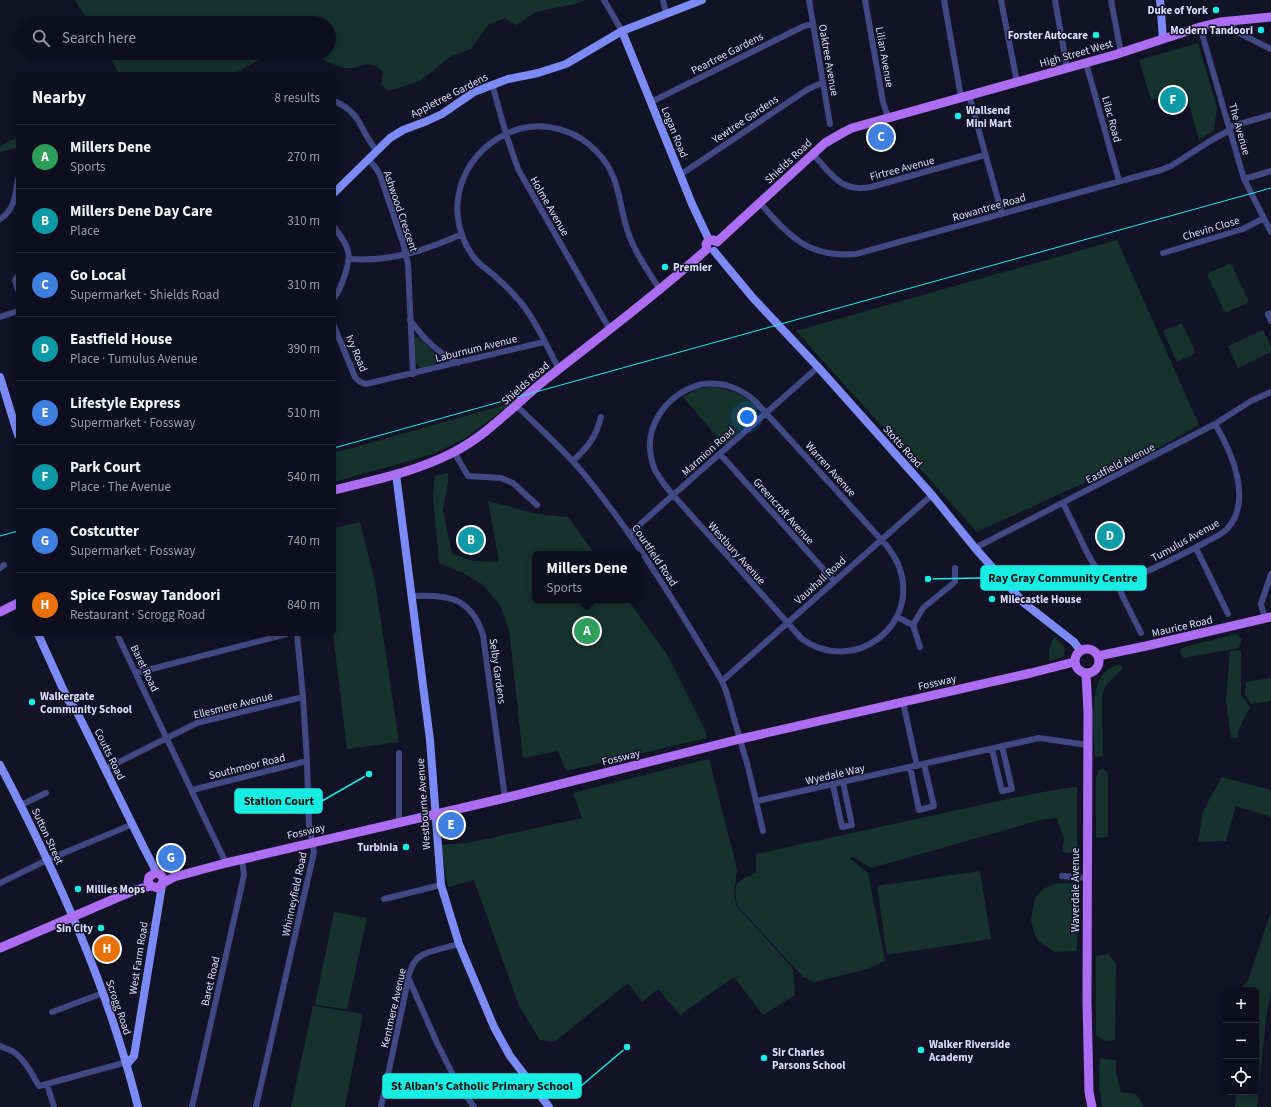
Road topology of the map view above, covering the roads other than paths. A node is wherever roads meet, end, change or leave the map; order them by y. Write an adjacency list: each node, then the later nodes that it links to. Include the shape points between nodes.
1 (604, 0): 16 (street)
2 (664, 0): 11 (street)
3 (702, 0): 11 (street, Appletree Gardens)
4 (809, 0): 14 (street, Oaktree Avenue)
5 (865, 0): 29 (street, Lilian Avenue, via 882,102)
6 (944, 0): 25 (street)
7 (1001, 0): 22 (street)
8 (1055, 0): 21 (street)
9 (1111, 0): 19 (street)
10 (1160, 0): 17 (street)
11 (666, 13): 16 (street, Appletree Gardens)
12 (1271, 17): 13 (main road, High Street West)
13 (1228, 21): 15 (main road, High Street West); 18 (street, via 1237,32)
14 (812, 23): 23 (street, Oaktree Avenue); 27 (street, Peartree Gardens)
15 (1200, 27): 17 (main road, High Street West); 31 (street, The Avenue)
16 (622, 31): 24 (street, Appletree Gardens, via 566,64); 27 (street, Logan Road)
17 (1163, 39): 19 (main road, High Street West)
18 (1271, 49)
19 (1121, 53): 20 (main road, High Street West)
20 (1086, 63): 21 (main road, High Street West); 40 (street, Lilac Road)
21 (1067, 68): 22 (main road, High Street West)
22 (1017, 82): 25 (main road, High Street West)
23 (822, 83): 30 (street, Oaktree Avenue); 38 (street, Yewtree Gardens, via 808,89)
24 (492, 84): 32 (street, Holme Avenue); 33 (street, Appletree Gardens, via 467,96 438,116 396,134)
25 (965, 96): 29 (main road, High Street West); 35 (street)
26 (336, 102): 33 (street, via 356,116)
27 (652, 102): 38 (street, Logan Road)
28 (1271, 115): 31 (street, Rowantree Road)
29 (888, 117): 34 (main road, Shields Road, via 844,132 825,143)
30 (830, 124)
31 (1229, 129): 39 (street, The Avenue); 40 (street, Rowantree Road, via 1166,168)
32 (506, 134): 49 (street, via 480,152 465,175 458,203); 54 (street, via 528,127 552,128 574,135 598,152 616,181 626,227 633,245); 61 (street, Holme Avenue, via 526,184)
33 (377, 151): 36 (street, Appletree Gardens)
34 (813, 154): 35 (street, Firtree Avenue, via 839,182 859,189); 43 (main road, Shields Road)
35 (985, 155): 44 (street)
36 (368, 159): 41 (street, Appletree Gardens); 52 (street, Ashwood Crescent, via 380,175)
37 (1271, 171): 39 (street)
38 (680, 175): 50 (street, Logan Road)
39 (1244, 179): 45 (street, The Avenue)
40 (1119, 181): 44 (street, Rowantree Road)
41 (336, 191)
42 (16, 192): 46 (street, via 11,209)
43 (760, 203): 44 (street, Rowantree Road, via 798,242 809,248 834,254 856,254); 50 (main road, Shields Road)
44 (1002, 214)
45 (1264, 218): 48 (street, The Avenue); 51 (street, Chevin Close, via 1243,229)
46 (0, 219)
47 (336, 230): 53 (street, via 348,249)
48 (1271, 232)
49 (462, 234): 52 (street); 63 (street, via 476,260 506,286 524,307)
50 (712, 246): 54 (main road, Shields Road); 65 (street, Stotts Road, via 753,298)
51 (1163, 253)
52 (406, 255): 53 (street, via 378,259); 59 (street, Ashwood Crescent)
53 (349, 259): 55 (street)
54 (660, 290): 61 (main road, Shields Road)
55 (336, 295)
56 (16, 312): 58 (street)
57 (1271, 313): 60 (street, via 1268,314)
58 (0, 317)
59 (410, 320): 64 (street, via 431,345); 67 (street, Ashwood Crescent)
60 (1271, 321)
61 (610, 330): 66 (main road, Shields Road)
62 (336, 331): 69 (street, Ivy Road, via 355,377)
63 (544, 342): 64 (street, Laburnum Avenue); 66 (street)
64 (458, 363): 67 (street, Laburnum Avenue)
65 (818, 367): 72 (street, Marmion Road); 82 (street, Stotts Road)
66 (559, 369): 71 (main road, Shields Road)
67 (413, 374): 69 (street, Laburnum Avenue)
68 (0, 377): 75 (street)
69 (366, 384)
70 (1271, 392): 74 (street, Eastfield Avenue, via 1250,401)
71 (516, 405): 76 (main road, Shields Road, via 482,434); 78 (street, Courtfield Road)
72 (766, 412): 77 (street, Marmion Road); 81 (street, Warren Avenue, via 749,395 727,385 698,385 674,397 657,417 651,443 655,469); 86 (street, Warren Avenue)
73 (601, 417): 78 (street, via 598,431 590,444)
74 (1215, 424): 83 (street, Eastfield Avenue); 88 (street, Tumulus Avenue, via 1229,450 1236,472 1238,506 1227,529)
75 (16, 429)
76 (454, 452): 79 (main road, Shields Road, via 422,467); 84 (street, via 468,476 501,478 513,483)
77 (720, 454): 81 (street, Marmion Road); 94 (street, Greencroft Avenue)
78 (573, 461): 85 (street, Courtfield Road)
79 (396, 474): 80 (main road, Shields Road); 95 (street, Westbourne Avenue)
80 (336, 489)
81 (673, 495): 85 (street, Marmion Road); 101 (street, Westbury Avenue)
82 (932, 496): 86 (street, Vauxhall Road); 87 (street, Stotts Road)
83 (1063, 503): 87 (street, Eastfield Avenue); 93 (street, via 1096,569 1106,577)
84 (536, 506)
85 (629, 534): 89 (street, Courtfield Road)
86 (881, 540): 94 (street, Vauxhall Road); 99 (street, Warren Avenue, via 894,555 901,571 903,597)
87 (975, 548): 109 (street, Stotts Road, via 1024,603 1074,642)
88 (1196, 548): 93 (street, Tumulus Avenue, via 1132,578); 98 (street)
89 (640, 551)
90 (642, 553): 114 (street, Courtfield Road)
91 (955, 568): 102 (street, via 955,582 923,608)
92 (1271, 574): 100 (street, via 1261,604)
93 (1119, 580): 103 (street, via 1121,593)
94 (834, 581): 101 (street, Vauxhall Road)
95 (412, 596): 133 (street, Selby Gardens, via 443,596 458,601 479,623 483,635); 136 (street, Westbourne Avenue, via 430,740)
96 (16, 604): 97 (main road)
97 (0, 612)
98 (1228, 614)
99 (897, 617): 101 (street, Westbury Avenue, via 886,632 875,641 854,650 844,651 831,651 809,644); 102 (street)
100 (1268, 618): 110 (main road, Maurice Road)
101 (787, 623): 114 (street, Vauxhall Road)
102 (913, 625): 108 (street)
103 (1140, 633)
104 (39, 636): 128 (street, Coutts Road, via 68,700 76,710)
105 (118, 636): 112 (street, Baret Road)
106 (279, 636): 112 (street)
107 (297, 636): 115 (street, Whinneyfield Road)
108 (920, 647)
109 (1080, 650): 110 (main road, via 1087,648); 111 (main road)
110 (1098, 656): 113 (main road, via 1097,668)
111 (1074, 662): 113 (main road, via 1077,668); 116 (main road, Fossway)
112 (136, 673): 117 (street, Baret Road)
113 (1086, 673): 119 (main road, Waverdale Avenue)
114 (722, 681): 118 (street, Courtfield Road)
115 (303, 697): 117 (street, Ellesmere Avenue, via 197,723); 123 (street, Whinneyfield Road)
116 (903, 702): 118 (main road, Fossway); 126 (street)
117 (166, 738): 128 (street, Ellesmere Avenue); 131 (street, Baret Road)
118 (740, 739): 133 (main road, Fossway); 134 (street)
119 (1088, 745): 120 (street, Wyedale Way, via 1039,738); 145 (main road, Waverdale Avenue)
120 (1002, 746): 121 (street, Wyedale Way); 121 (street, via 1012,789 1002,791)
121 (992, 748): 125 (street, Wyedale Way)
122 (399, 753): 137 (street)
123 (307, 761): 131 (street, Southmoor Road); 140 (street, Whinneyfield Road)
124 (0, 764): 135 (street, Sutton Street)
125 (924, 764): 126 (street, Wyedale Way); 127 (street, via 934,806 919,810)
126 (917, 766): 127 (street, Wyedale Way)
127 (910, 768): 129 (street, Wyedale Way)
128 (105, 769): 138 (street, Coutts Road)
129 (843, 782): 130 (street, Wyedale Way); 130 (street, via 852,824 842,827)
130 (833, 785): 134 (street, Wyedale Way)
131 (192, 790): 143 (street, Baret Road)
132 (46, 793): 135 (street)
133 (505, 798): 136 (main road, Fossway)
134 (757, 801): 139 (street)
135 (21, 805): 142 (street, Sutton Street)
136 (435, 814): 137 (main road, Fossway); 148 (street, Westbourne Avenue)
137 (399, 822): 140 (main road, Fossway)
138 (132, 824): 142 (street); 146 (street, Coutts Road, via 152,863)
139 (763, 831)
140 (312, 842): 141 (main road, Fossway); 162 (street, Whinneyfield Road, via 314,852)
141 (242, 859): 143 (main road, Fossway); 161 (street, Baret Road, via 244,875)
142 (47, 860): 147 (street); 150 (street, Sutton Street)
143 (226, 863): 146 (main road, Fossway)
144 (1062, 876): 145 (street)
145 (1087, 878): 166 (main road, Waverdale Avenue, via 1087,1002 1089,1092)
146 (156, 880): 150 (main road, Fossway); 157 (street, West Farm Road, via 158,901 134,1056)
147 (0, 883)
148 (441, 885): 149 (street); 151 (street, Westbourne Avenue)
149 (384, 900)
150 (74, 917): 152 (main road, Fossway); 154 (street, Scrogg Road)
151 (459, 944): 153 (street, Kentmere Avenue, via 422,954 414,960); 165 (street, Westbourne Avenue, via 480,998 501,1041 521,1072)
152 (0, 948)
153 (408, 976): 163 (street, Kentmere Avenue); 164 (street, via 455,1079)
154 (103, 993): 155 (street); 157 (street, Scrogg Road)
155 (52, 1012)
156 (0, 1046): 158 (street, via 22,1060 39,1086)
157 (127, 1063): 158 (street); 160 (street, Scrogg Road)
158 (47, 1084): 159 (street)
159 (54, 1107)
160 (138, 1107)
161 (192, 1107)
162 (256, 1107)
163 (381, 1107)
164 (474, 1107)
165 (549, 1107)
166 (1092, 1107)

